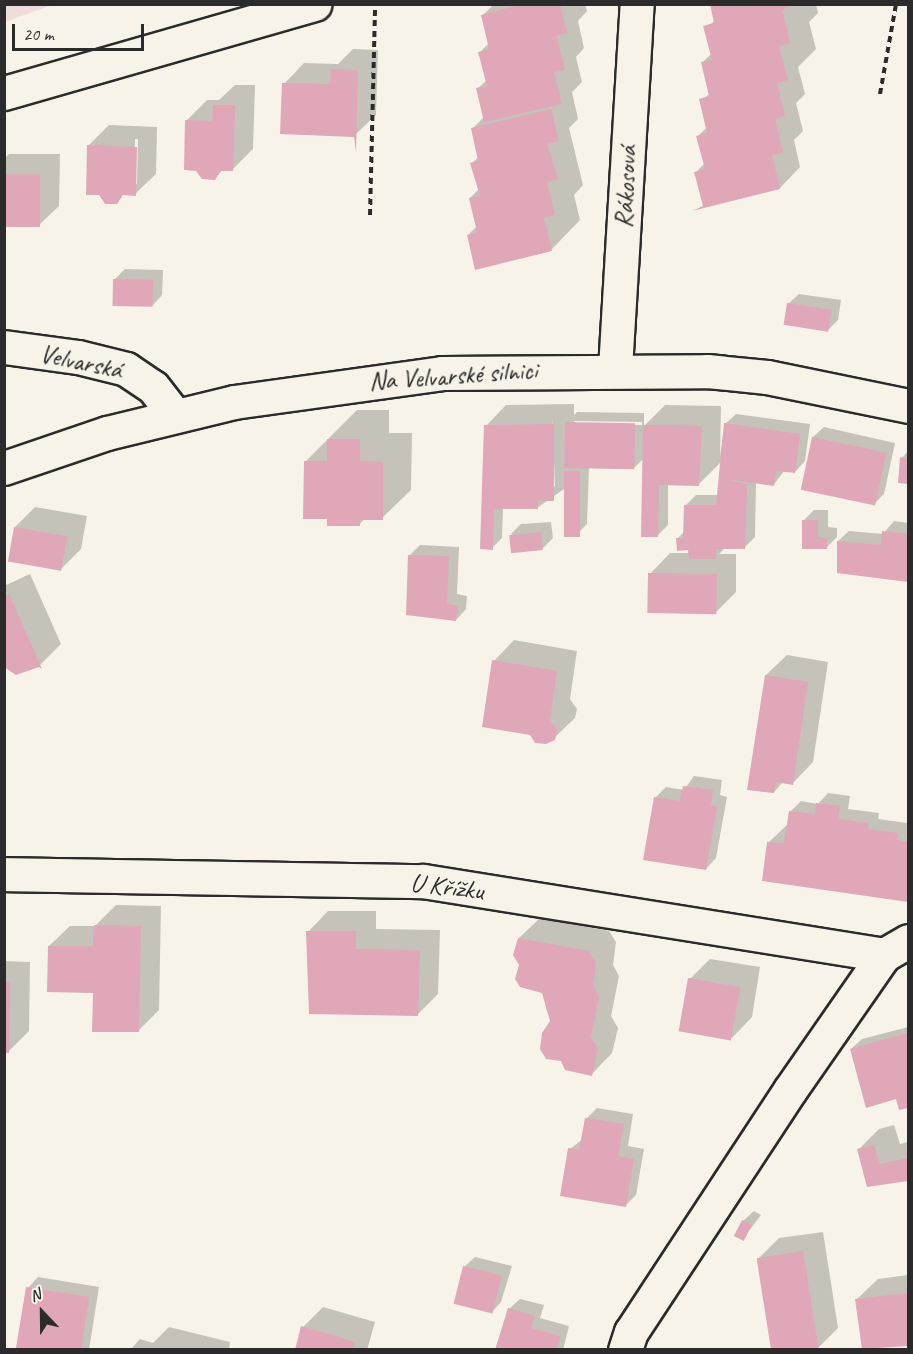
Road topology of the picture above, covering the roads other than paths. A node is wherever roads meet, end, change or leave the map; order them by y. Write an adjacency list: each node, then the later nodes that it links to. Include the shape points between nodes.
1 (314, 4): 3 (street)
2 (637, 4): 5 (street, Rákosová)
3 (4, 93)
4 (4, 347): 7 (street, Velvarská, via 78,357 126,369 153,387)
5 (615, 369): 6 (street, Na Velvarské silnici, via 707,371 767,378); 7 (street, Na Velvarské silnici, via 432,374 292,391)
6 (909, 406)
7 (175, 415): 8 (street, Na Velvarské silnici)
8 (4, 468)
9 (4, 874): 10 (street, U Křížku, via 423,881)
10 (896, 948): 11 (street, U Křížku, via 790,1090 631,1332)
11 (625, 1350)

